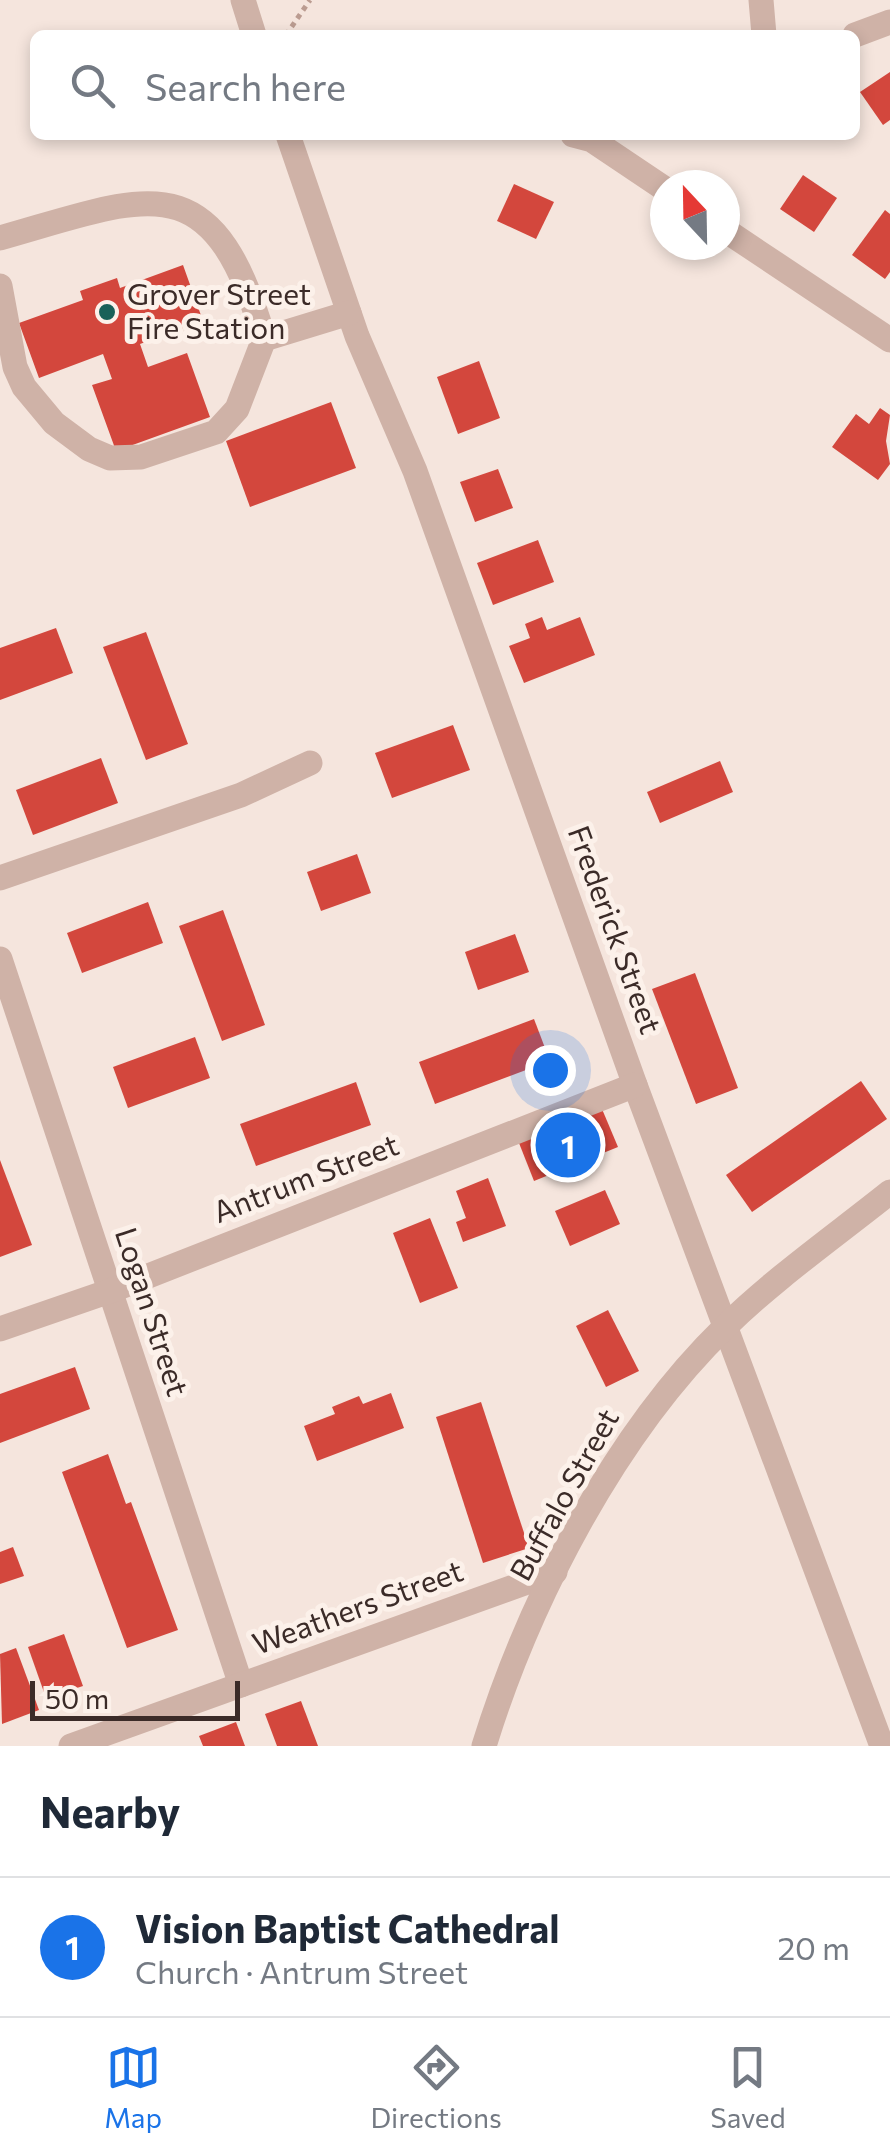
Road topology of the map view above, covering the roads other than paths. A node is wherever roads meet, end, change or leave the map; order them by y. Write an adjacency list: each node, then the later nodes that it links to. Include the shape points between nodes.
1 (242, 0): 4 (street)
2 (761, 0): 5 (street)
3 (890, 22): 6 (street)
4 (252, 30)
5 (764, 30)
6 (860, 33)
7 (290, 140): 13 (street, Frederick Street)
8 (593, 140): 9 (street)
9 (650, 180)
10 (0, 238): 14 (street, via 126,202 160,200 186,210 240,268)
11 (740, 240): 15 (street)
12 (0, 286): 14 (street, via 24,386 54,423 110,458 141,457 216,432 237,409)
13 (350, 313): 14 (street); 19 (street, Frederick Street, via 415,471)
14 (264, 339)
15 (890, 340)
16 (310, 762): 17 (street, via 241,795)
17 (0, 878)
18 (0, 960): 21 (street, Logan Street)
19 (635, 1086): 21 (street, Antrum Street); 22 (street, Frederick Street)
20 (890, 1192): 22 (street, Buffalo Street)
21 (110, 1291): 23 (street, Antrum Street); 25 (street, Logan Street)
22 (726, 1325): 24 (street, Buffalo Street, via 646,1416); 28 (street, Frederick Street)
23 (0, 1329)
24 (555, 1572): 25 (street, Weathers Street); 27 (street, Buffalo Street)
25 (241, 1685): 26 (street, Weathers Street)
26 (71, 1746)
27 (484, 1746)
28 (882, 1746)

